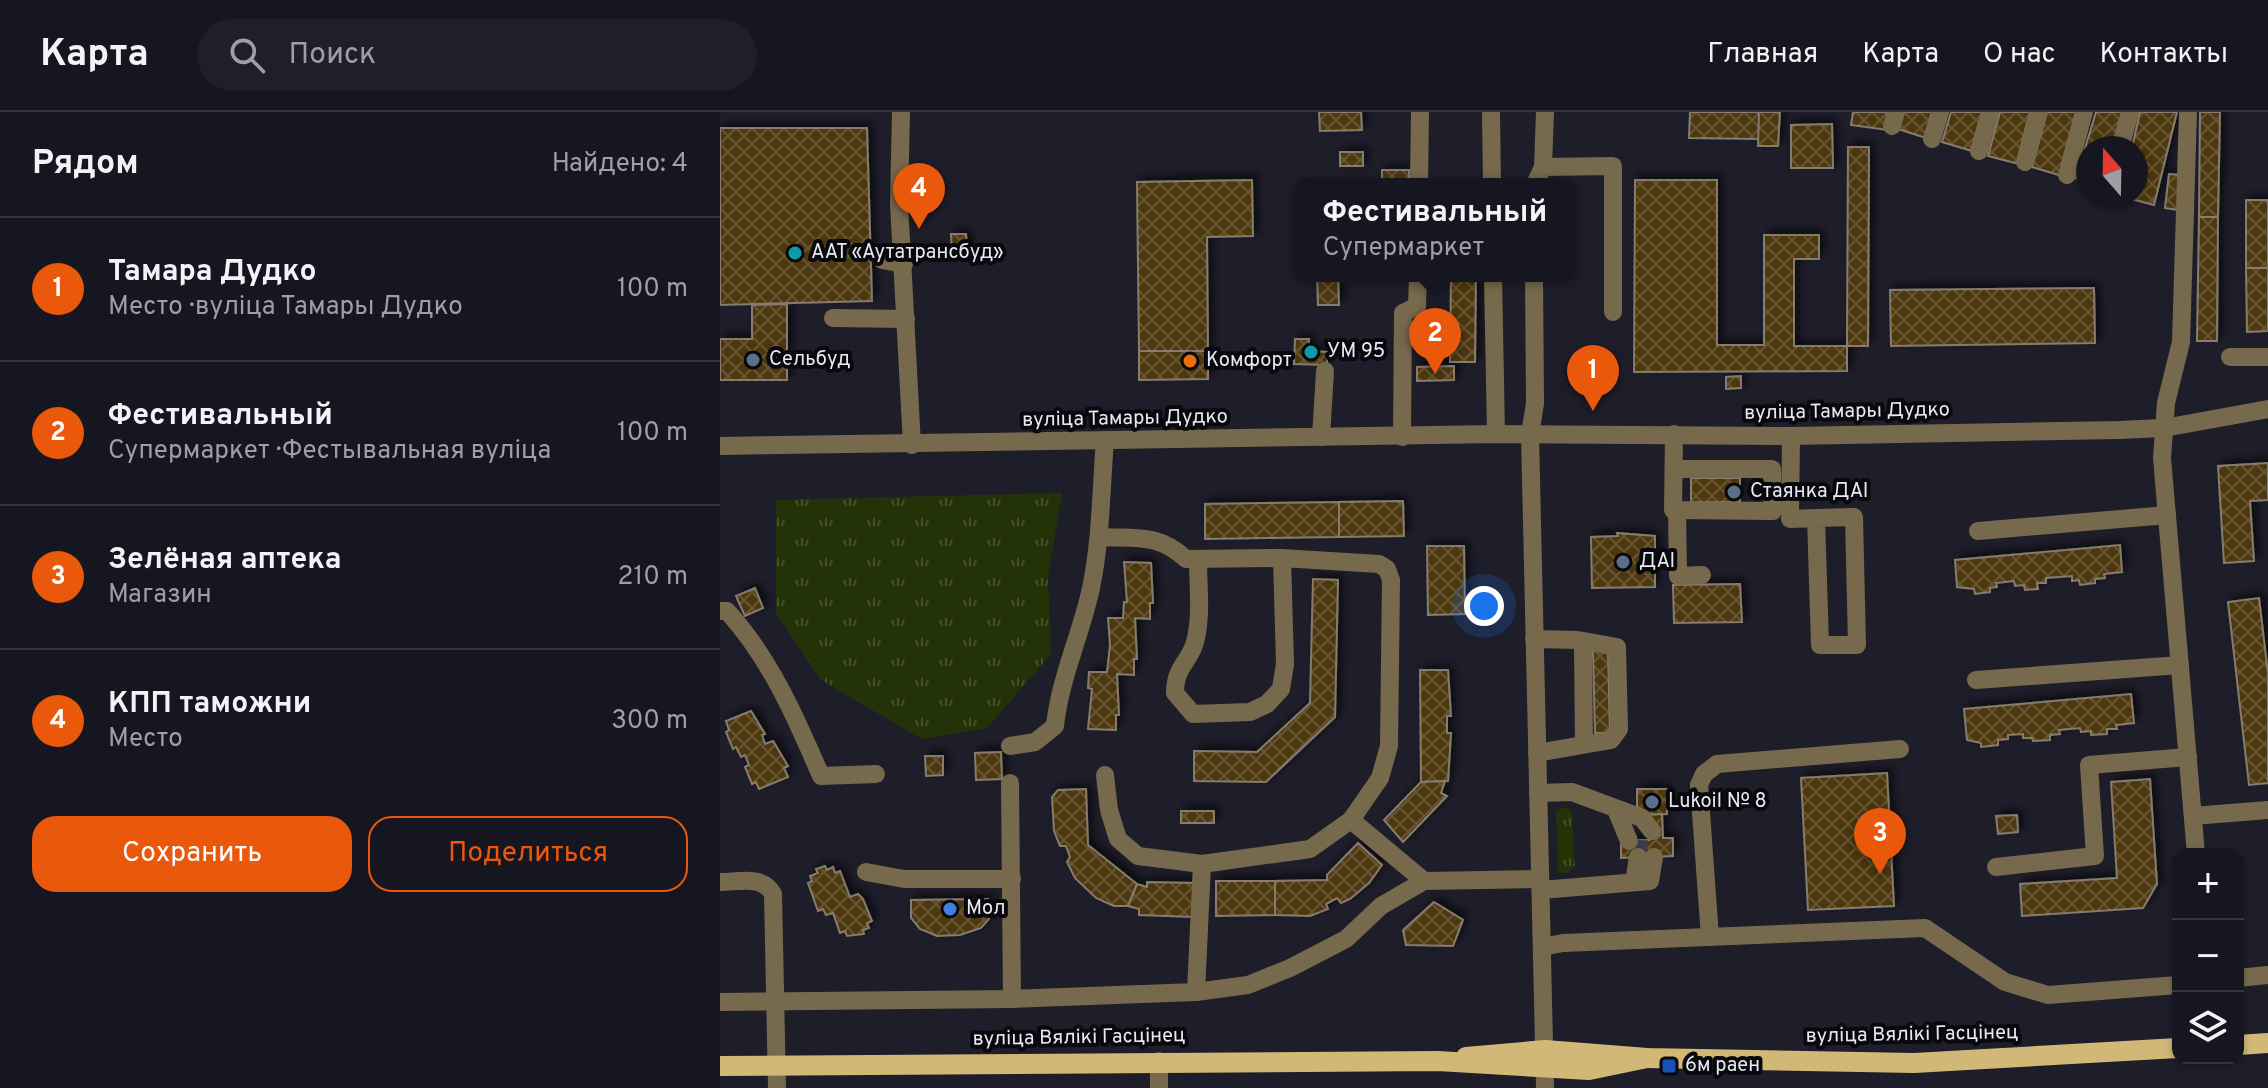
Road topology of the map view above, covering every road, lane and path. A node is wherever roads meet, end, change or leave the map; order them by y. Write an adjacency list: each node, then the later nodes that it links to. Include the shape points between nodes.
1 (901, 112): 20 (street)
2 (1420, 112): 17 (street)
3 (1491, 112): 18 (street)
4 (1545, 112): 16 (street)
5 (1940, 112): 12 (street)
6 (1990, 112): 13 (street)
7 (2038, 112): 14 (street)
8 (2084, 112): 15 (street)
9 (2130, 112): 11 (street)
10 (2188, 112): 31 (street, via 2181,342)
11 (2123, 136)
12 (1932, 139)
13 (1979, 151)
14 (2025, 162)
15 (2067, 175)
16 (1539, 176): 24 (street, via 1613,166)
17 (1419, 178)
18 (1492, 178)
19 (882, 260): 20 (street)
20 (904, 264): 26 (street)
21 (1418, 282): 37 (street, via 1417,306 1403,313)
22 (1493, 282): 32 (street)
23 (1534, 282): 34 (street, via 1535,403)
24 (1613, 312)
25 (833, 318): 26 (street)
26 (906, 319): 39 (street)
27 (2230, 357): 28 (street)
28 (2268, 357)
29 (1325, 371): 36 (street)
30 (2268, 409): 31 (street, вуліца Тамары Дудко)
31 (2164, 428): 35 (street, вуліца Тамары Дудко); 43 (street)
32 (1496, 434): 34 (street, вуліца Тамары Дудко); 37 (street, вуліца Тамары Дудко)
33 (1674, 434): 34 (street, вуліца Тамары Дудко); 35 (street, вуліца Тамары Дудко); 41 (street)
34 (1530, 435): 51 (street)
35 (1791, 436): 44 (street, via 1790,519)
36 (1321, 437): 37 (street, вуліца Тамары Дудко); 38 (street, вуліца Тамары Дудко)
37 (1402, 437)
38 (1105, 440): 39 (street, вуліца Тамары Дудко); 46 (street)
39 (912, 445): 40 (street, вуліца Тамары Дудко)
40 (720, 446)
41 (1675, 469): 42 (street); 42 (street, via 1772,469 1773,511)
42 (1677, 510): 49 (street, via 1678,576)
43 (2167, 515): 45 (street); 53 (street)
44 (1816, 518): 44 (street, via 1820,645 1857,645 1854,517)
45 (1978, 531)
46 (1099, 537): 48 (street, via 1159,539 1186,559); 56 (street, via 1091,590 1058,698 1055,726 1035,742)
47 (1282, 558): 48 (street); 48 (street, via 1281,689 1250,712 1193,714 1175,693 1175,681 1195,645); 66 (street, via 1379,564 1391,580 1389,746 1380,778)
48 (1198, 559)
49 (1702, 575)
50 (720, 611): 60 (street, via 738,623 788,701 821,776)
51 (1534, 639): 52 (street); 58 (street)
52 (1583, 643): 55 (street); 55 (street, via 1617,647 1619,729 1611,740)
53 (2180, 665): 54 (street); 59 (street)
54 (1976, 680)
55 (1584, 744): 58 (street)
56 (1010, 746)
57 (1900, 749): 75 (street, via 1717,764 1704,774 1699,785)
58 (1537, 753): 63 (street)
59 (2188, 757): 65 (street); 69 (street, via 2089,765 2095,856)
60 (876, 774)
61 (1105, 775): 68 (street, via 1118,839 1138,856)
62 (1010, 783): 71 (street)
63 (1538, 793): 74 (street); 74 (street, via 1572,792 1626,814 1640,847 1629,882)
64 (2268, 810): 65 (street)
65 (2193, 816): 67 (street)
66 (1351, 820): 68 (street, via 1310,849); 72 (street)
67 (2196, 848)
68 (1202, 864): 80 (street)
69 (1996, 867)
70 (866, 872): 71 (street, via 904,879)
71 (1012, 879): 81 (street)
72 (1424, 881): 74 (street); 80 (street, via 1381,906 1346,939 1290,968 1248,985)
73 (720, 882): 82 (street, via 769,885)
74 (1540, 884): 76 (street)
75 (1710, 937): 76 (street); 79 (street, via 1925,928 2005,982 2048,995)
76 (1542, 947): 91 (street)
77 (2268, 975): 78 (street)
78 (2244, 977)
79 (2172, 985)
80 (1196, 992): 81 (street)
81 (1012, 999): 82 (street)
82 (775, 1001): 83 (street); 89 (street)
83 (720, 1002)
84 (2268, 1043): 85 (main road); 87 (street)
85 (2244, 1045)
86 (2172, 1048): 91 (main road, вуліца Вялікі Гасцінец, via 1914,1063 1647,1058)
87 (2268, 1052)
88 (1159, 1061): 89 (main road, вуліца Вялікі Гасцінец); 91 (main road, вуліца Вялікі Гасцінец, via 1438,1061 1497,1051); 93 (street)
89 (775, 1065): 90 (main road, вуліца Вялікі Гасцінец); 92 (street)
90 (720, 1066)
91 (1545, 1069)
92 (777, 1088)
93 (1159, 1088)

